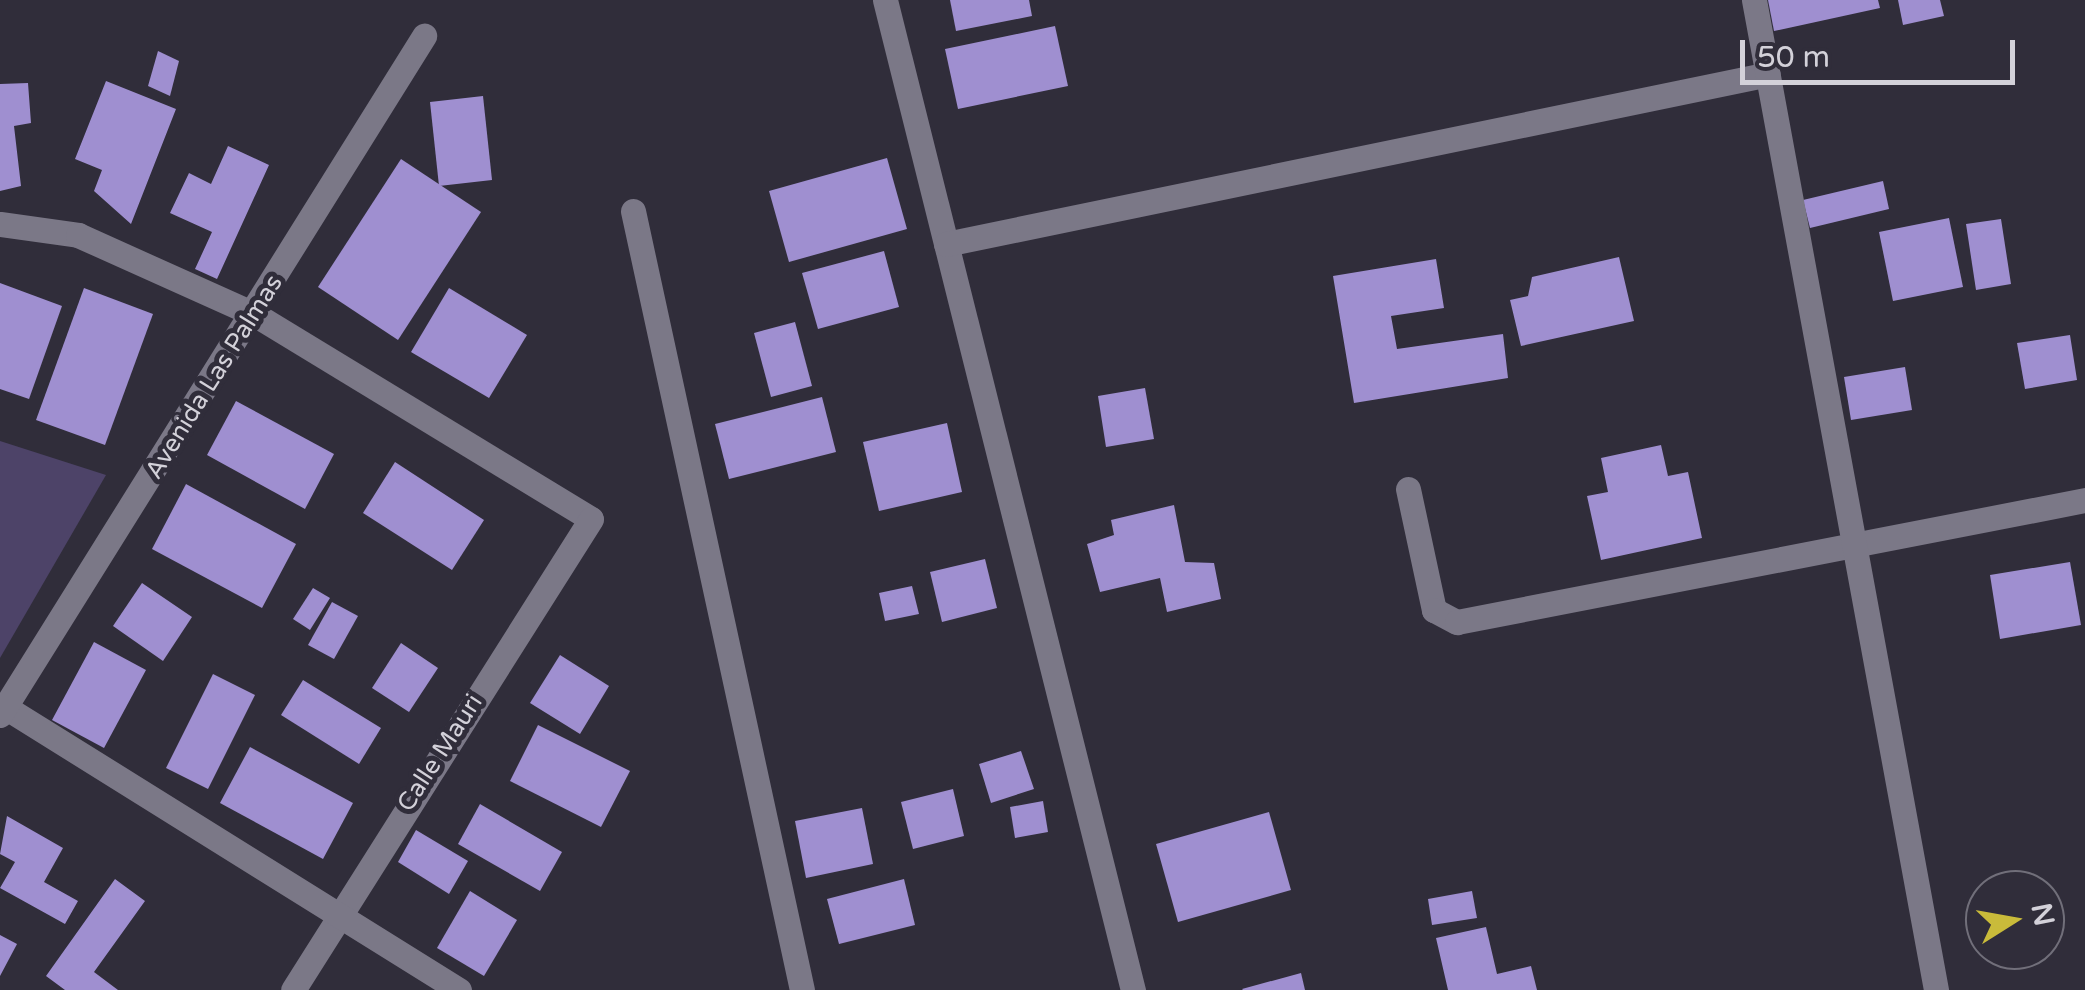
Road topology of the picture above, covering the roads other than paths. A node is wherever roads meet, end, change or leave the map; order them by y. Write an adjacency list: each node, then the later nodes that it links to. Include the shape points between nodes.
1 (884, 0): 7 (street)
2 (1754, 0): 4 (street)
3 (424, 36): 8 (street, Avenida Las Palmas)
4 (1768, 74): 7 (street); 11 (street)
5 (632, 211): 16 (street)
6 (0, 224): 8 (street, via 78,235)
7 (946, 244): 17 (street)
8 (254, 314): 12 (street, Avenida Las Palmas); 13 (street, Calle Mauri, via 591,519)
9 (1408, 489): 11 (street, via 1434,610 1458,622)
10 (2085, 500): 11 (street)
11 (1854, 545): 18 (street)
12 (2, 711): 13 (street)
13 (340, 910): 14 (street, Calle Mauri); 15 (street)
14 (293, 990)
15 (459, 990)
16 (802, 990)
17 (1133, 990)
18 (1936, 990)

